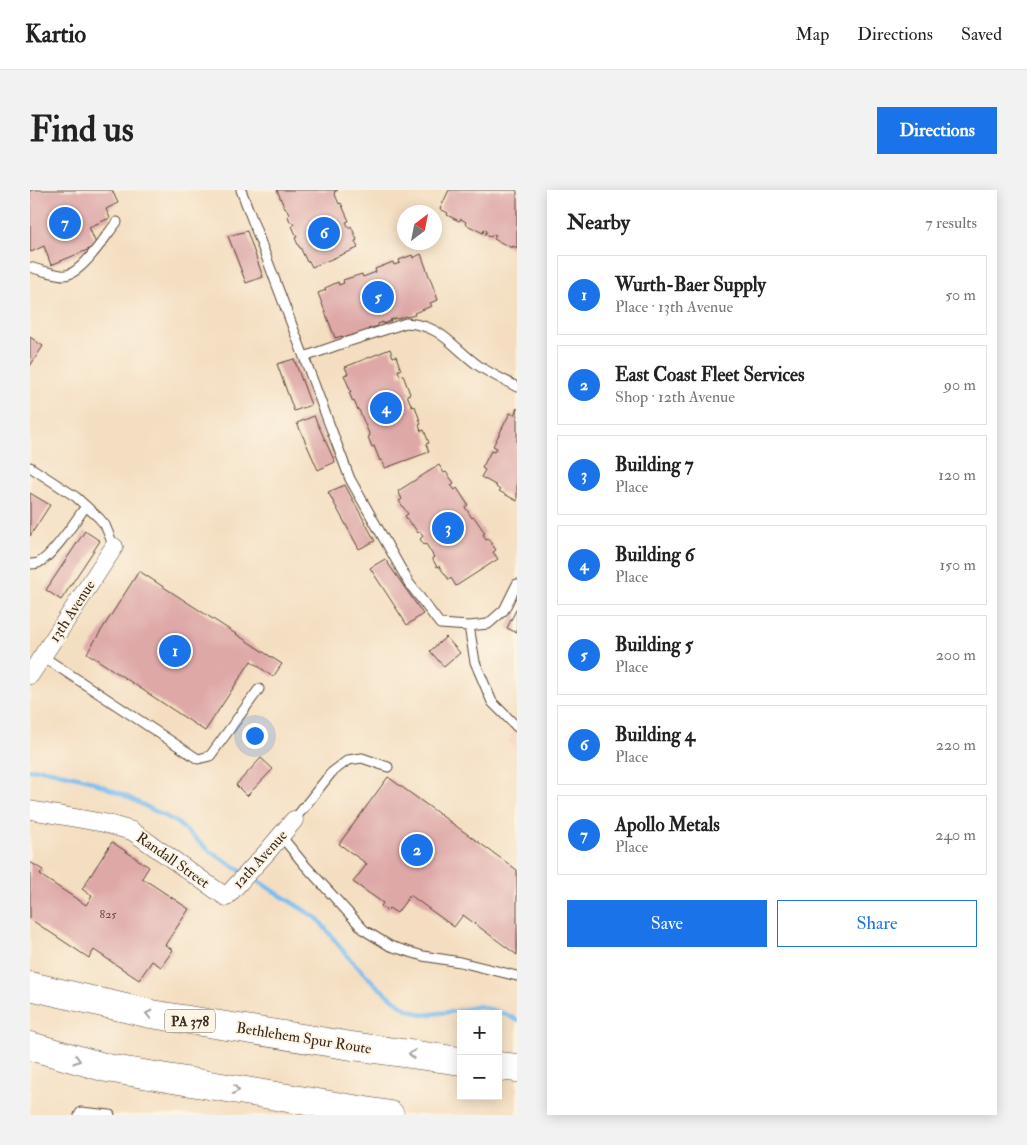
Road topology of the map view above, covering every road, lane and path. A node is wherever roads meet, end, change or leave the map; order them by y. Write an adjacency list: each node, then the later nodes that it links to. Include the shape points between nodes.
1 (241, 190): 4 (lane)
2 (117, 222): 3 (lane, via 77,270 65,275)
3 (30, 267)
4 (304, 357): 5 (lane, via 406,323 417,323 444,335 480,367); 11 (lane, via 350,479 409,583 440,624)
5 (517, 387)
6 (30, 466): 7 (lane)
7 (86, 506): 8 (lane, via 104,525); 9 (lane, via 48,555 38,563)
8 (114, 547): 12 (street, 13th Avenue)
9 (30, 564)
10 (517, 584): 11 (lane, via 504,610 488,624)
11 (469, 626): 14 (lane, via 475,662 492,702)
12 (34, 667): 13 (lane, via 198,759 210,756)
13 (259, 689)
14 (517, 727)
15 (388, 767): 17 (lane, via 362,758 348,760 331,772)
16 (30, 810): 19 (street, Randall Street, via 132,831)
17 (294, 820): 18 (street, 12th Avenue)
18 (281, 836): 19 (street, 12th Avenue); 20 (lane, via 364,930 390,946)
19 (226, 897)
20 (517, 976)
21 (30, 986): 23 (highway, Bethlehem Spur Route / PA 378, one-way to 21, via 151,1014)
22 (30, 1046): 28 (highway, one-way to 28, via 107,1068)
23 (457, 1059)
24 (502, 1066): 25 (highway)
25 (517, 1068)
26 (79, 1115): 27 (lane, via 81,1112)
27 (110, 1115)
28 (387, 1115)

